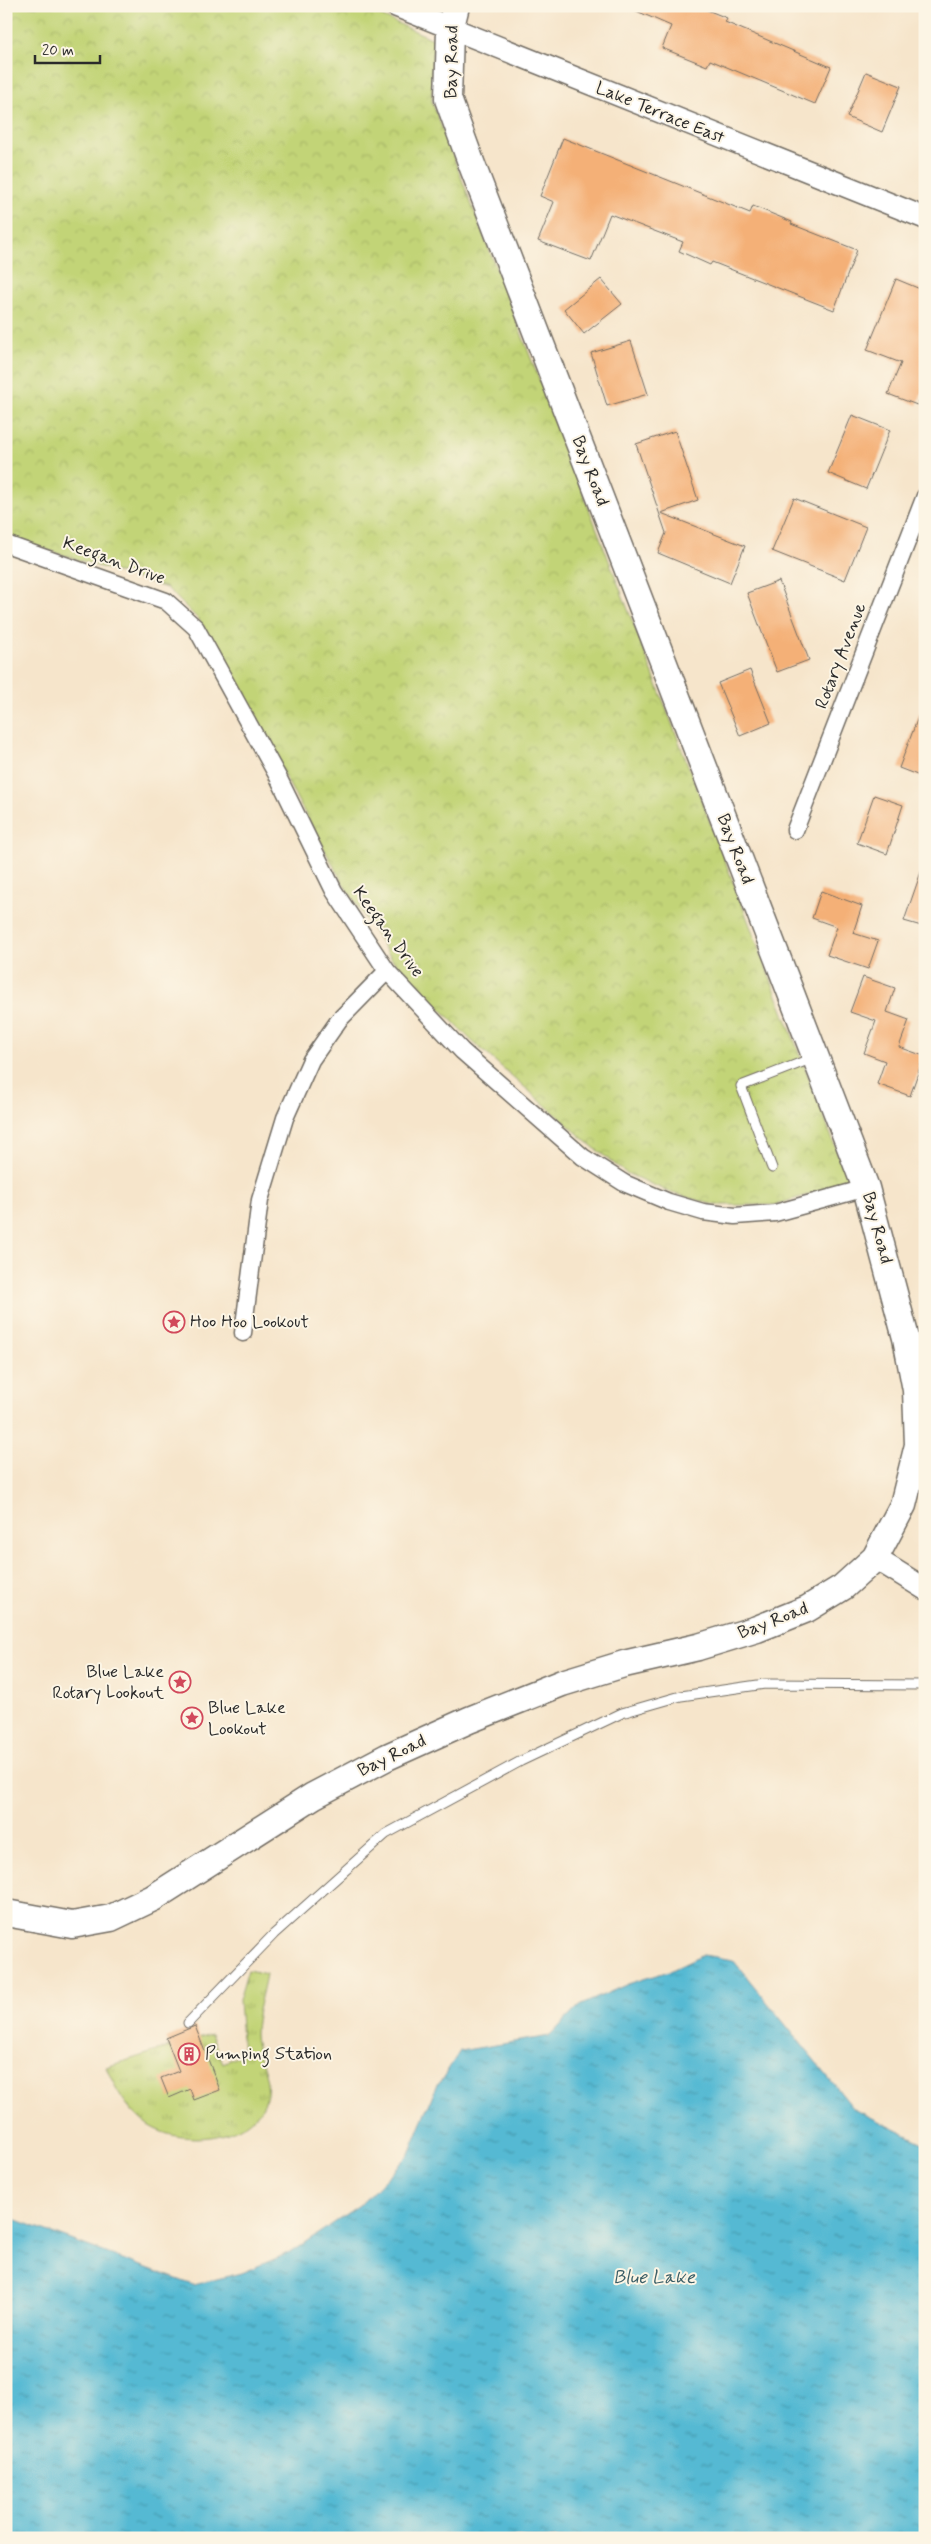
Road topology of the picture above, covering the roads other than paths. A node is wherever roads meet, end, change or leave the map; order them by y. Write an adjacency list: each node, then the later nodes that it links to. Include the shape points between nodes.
1 (396, 6): 2 (street, Lake Terrace East)
2 (453, 18): 3 (street, Lake Terrace East); 8 (main road, Bay Road, via 448,98)
3 (925, 218)
4 (925, 496): 6 (street, Rotary Avenue)
5 (6, 544): 7 (street, Keegan Drive, via 166,601 196,628 278,777 334,890)
6 (795, 830)
7 (387, 971): 10 (street, Keegan Drive, via 462,1050 583,1157 624,1183 703,1212 735,1216 775,1213); 11 (street, via 339,1020 311,1060 285,1118 260,1200)
8 (815, 1057): 9 (lane, via 741,1086); 10 (main road, Bay Road)
9 (772, 1168)
10 (866, 1188): 12 (main road, Bay Road, via 906,1338 916,1390 918,1445 903,1505)
11 (243, 1333)
12 (875, 1558): 13 (street); 15 (main road, Bay Road, via 843,1587 807,1610 698,1647 624,1664 562,1683 387,1757 313,1796 153,1898 112,1918 72,1925)
13 (925, 1589)
14 (925, 1685): 16 (lane, via 765,1684 681,1696 622,1713 513,1765 386,1834 274,1934)
15 (6, 1913)
16 (188, 2023)

